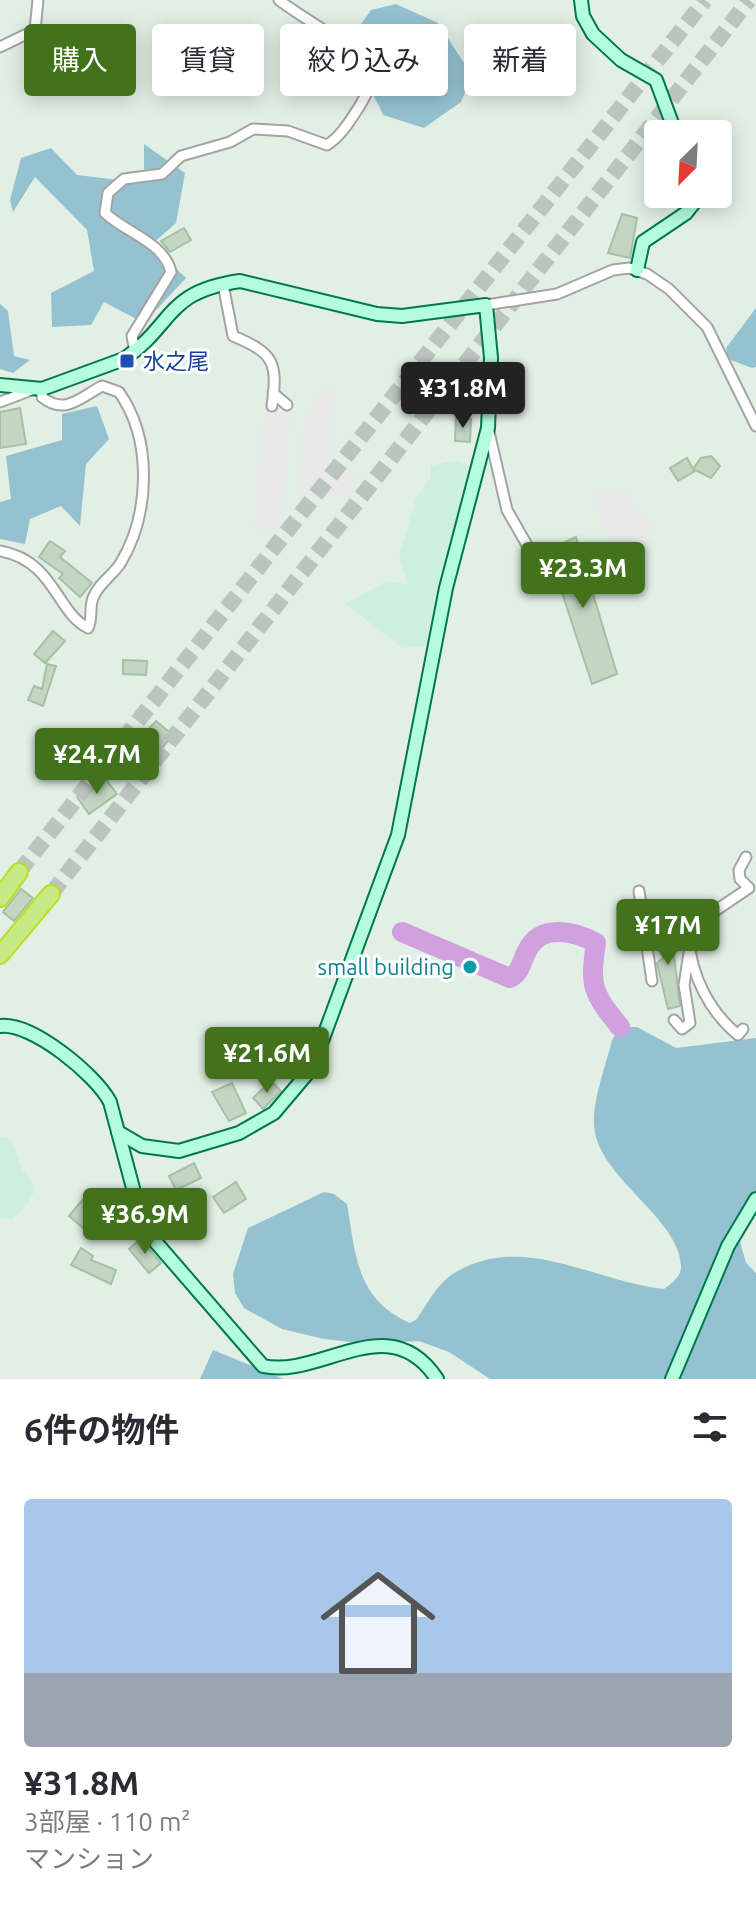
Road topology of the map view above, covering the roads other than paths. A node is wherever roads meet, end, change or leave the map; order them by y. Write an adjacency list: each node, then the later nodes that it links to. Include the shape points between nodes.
1 (38, 0): 4 (street, via 35,30)
2 (279, 0): 10 (street, via 369,65 365,97 327,145 288,131 253,129 230,142 181,156 162,174 124,179 108,193 105,213 159,251 171,272 132,336)
3 (581, 0): 5 (street, via 593,34 621,60 656,80)
4 (0, 47)
5 (671, 120)
6 (692, 208): 7 (street, via 643,242)
7 (637, 270): 9 (street, via 613,270 546,297); 17 (street, via 662,283 707,327)
8 (223, 284): 9 (street, via 240,281 402,316); 10 (street, via 172,308); 13 (street, via 233,336 258,346 273,360)
9 (486, 305): 18 (street, via 491,358)
10 (135, 352): 12 (street)
11 (0, 385): 12 (street)
12 (38, 389): 14 (street); 19 (street, via 51,405 61,406 75,404 102,386 119,392 134,420 143,462 139,520 119,565 93,596 88,628 79,624 52,582 12,553)
13 (273, 393): 15 (street); 16 (street)
14 (0, 402)
15 (287, 405)
16 (272, 406)
17 (756, 426)
18 (488, 428): 20 (street, via 507,510); 34 (street, via 446,588 398,835 312,1068 274,1113 215,1141 161,1150)
19 (0, 551)
20 (535, 559)
21 (746, 857): 26 (street, via 739,870 749,888 700,921 689,939)
22 (19, 872): 25 (highway)
23 (639, 891): 29 (street)
24 (51, 894): 28 (highway)
25 (0, 898)
26 (690, 949): 31 (street, via 684,985 691,1018 682,1029); 33 (street, via 715,1014 738,1035)
27 (661, 951): 29 (street)
28 (0, 955)
29 (651, 959): 30 (street)
30 (652, 981)
31 (674, 1020)
32 (0, 1026): 34 (street, via 17,1027 90,1074 110,1102)
33 (743, 1029)
34 (118, 1132): 36 (street, via 137,1203 153,1239 263,1366 292,1378 401,1350 418,1358)
35 (756, 1199): 37 (street, via 728,1246)
36 (437, 1379)
37 (672, 1379)

